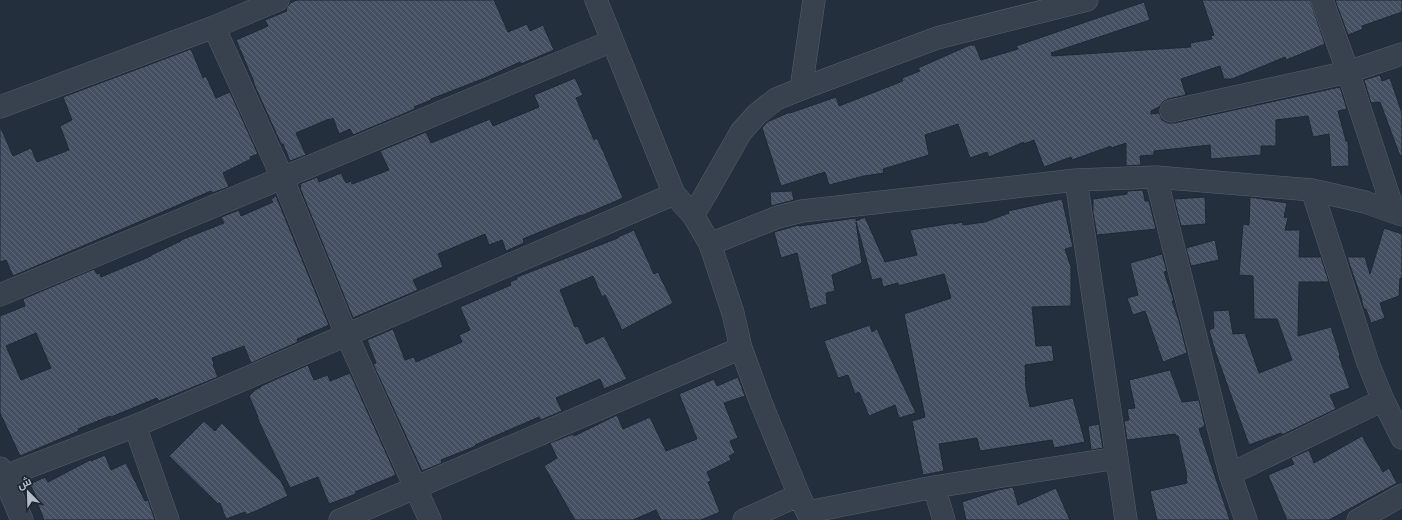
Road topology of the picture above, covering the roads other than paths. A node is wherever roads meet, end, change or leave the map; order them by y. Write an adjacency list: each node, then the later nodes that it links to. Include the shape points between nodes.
1 (278, 0): 6 (street)
2 (596, 0): 7 (street)
3 (814, 0): 10 (street)
4 (1086, 0): 10 (street, via 937,38)
5 (1322, 0): 9 (street)
6 (214, 28): 11 (street); 13 (street)
7 (612, 41): 13 (street); 17 (street)
8 (1402, 54): 9 (street)
9 (1348, 72): 12 (street); 18 (street)
10 (801, 89): 19 (street, via 776,99 757,114 741,132)
11 (0, 106)
12 (1171, 111)
13 (282, 177): 21 (street); 22 (street)
14 (1156, 177): 15 (street); 16 (street); 29 (street)
15 (1076, 180): 20 (street, via 802,211 778,217); 27 (street)
16 (1312, 190): 18 (street); 24 (street, via 1368,363)
17 (674, 194): 19 (street); 22 (street)
18 (1398, 213)
19 (693, 215): 20 (street)
20 (710, 244): 23 (street, via 733,313)
21 (0, 295)
22 (347, 336): 25 (street); 31 (street)
23 (741, 348): 31 (street); 33 (street)
24 (1383, 400): 26 (street); 29 (street)
25 (136, 426): 28 (street); 35 (street)
26 (1402, 438)
27 (1117, 458): 30 (street); 40 (street)
28 (1, 474): 34 (street)
29 (1230, 474): 41 (street)
30 (934, 487): 33 (street); 39 (street)
31 (416, 488): 36 (street); 37 (street)
32 (1402, 495): 42 (street)
33 (806, 509): 38 (street)
34 (22, 520)
35 (168, 520)
36 (340, 520)
37 (430, 520)
38 (744, 520)
39 (944, 520)
40 (1126, 520)
41 (1246, 520)
42 (1358, 520)

